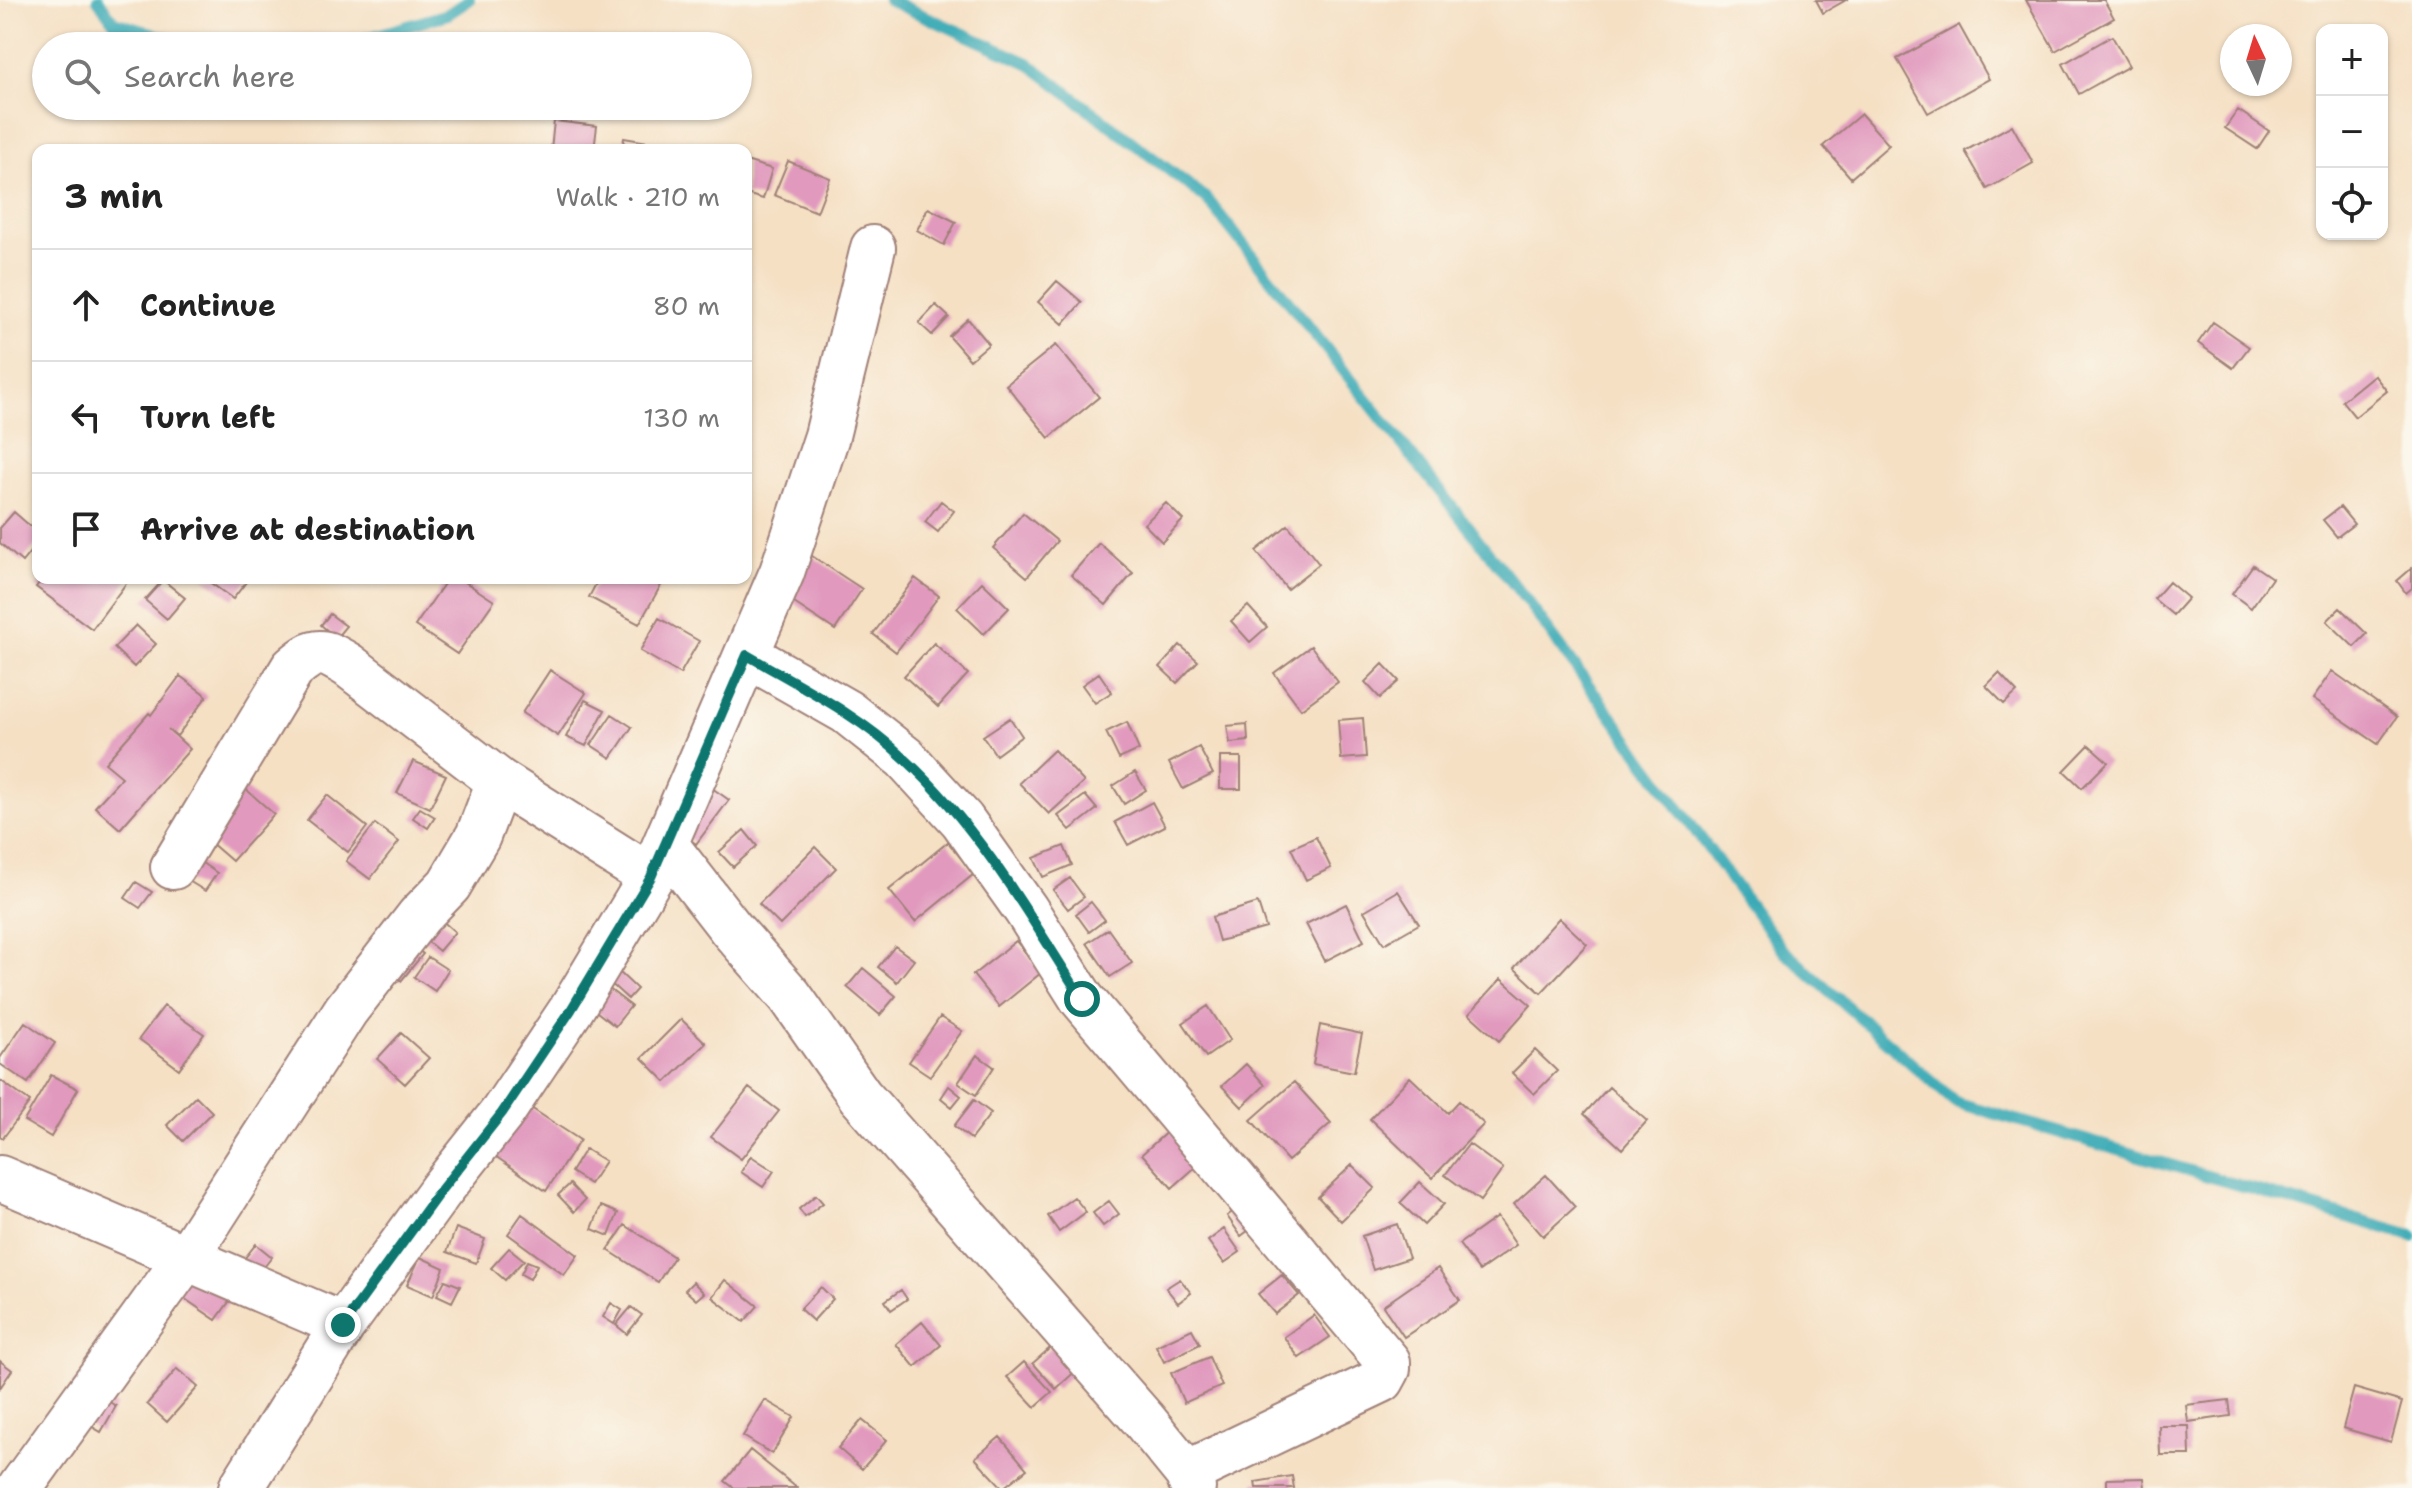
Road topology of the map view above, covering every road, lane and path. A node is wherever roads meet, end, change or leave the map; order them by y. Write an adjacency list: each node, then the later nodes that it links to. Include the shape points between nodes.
1 (873, 248): 2 (street, via 827,436 782,572)
2 (747, 655): 4 (street); 9 (street, via 847,712 905,758 962,820 1082,999 1388,1362 1382,1380)
3 (499, 781): 4 (street); 5 (street, via 348,665 318,652 293,668); 7 (street, via 478,836 449,885 346,1010)
4 (659, 861): 8 (street, via 571,1010 502,1113); 9 (street, via 732,930 790,996 860,1096 1126,1399)
5 (173, 867)
6 (0, 1178): 7 (street)
7 (186, 1258): 8 (street); 10 (street)
8 (343, 1325): 11 (street)
9 (1190, 1481)
10 (20, 1488)
11 (241, 1488)

